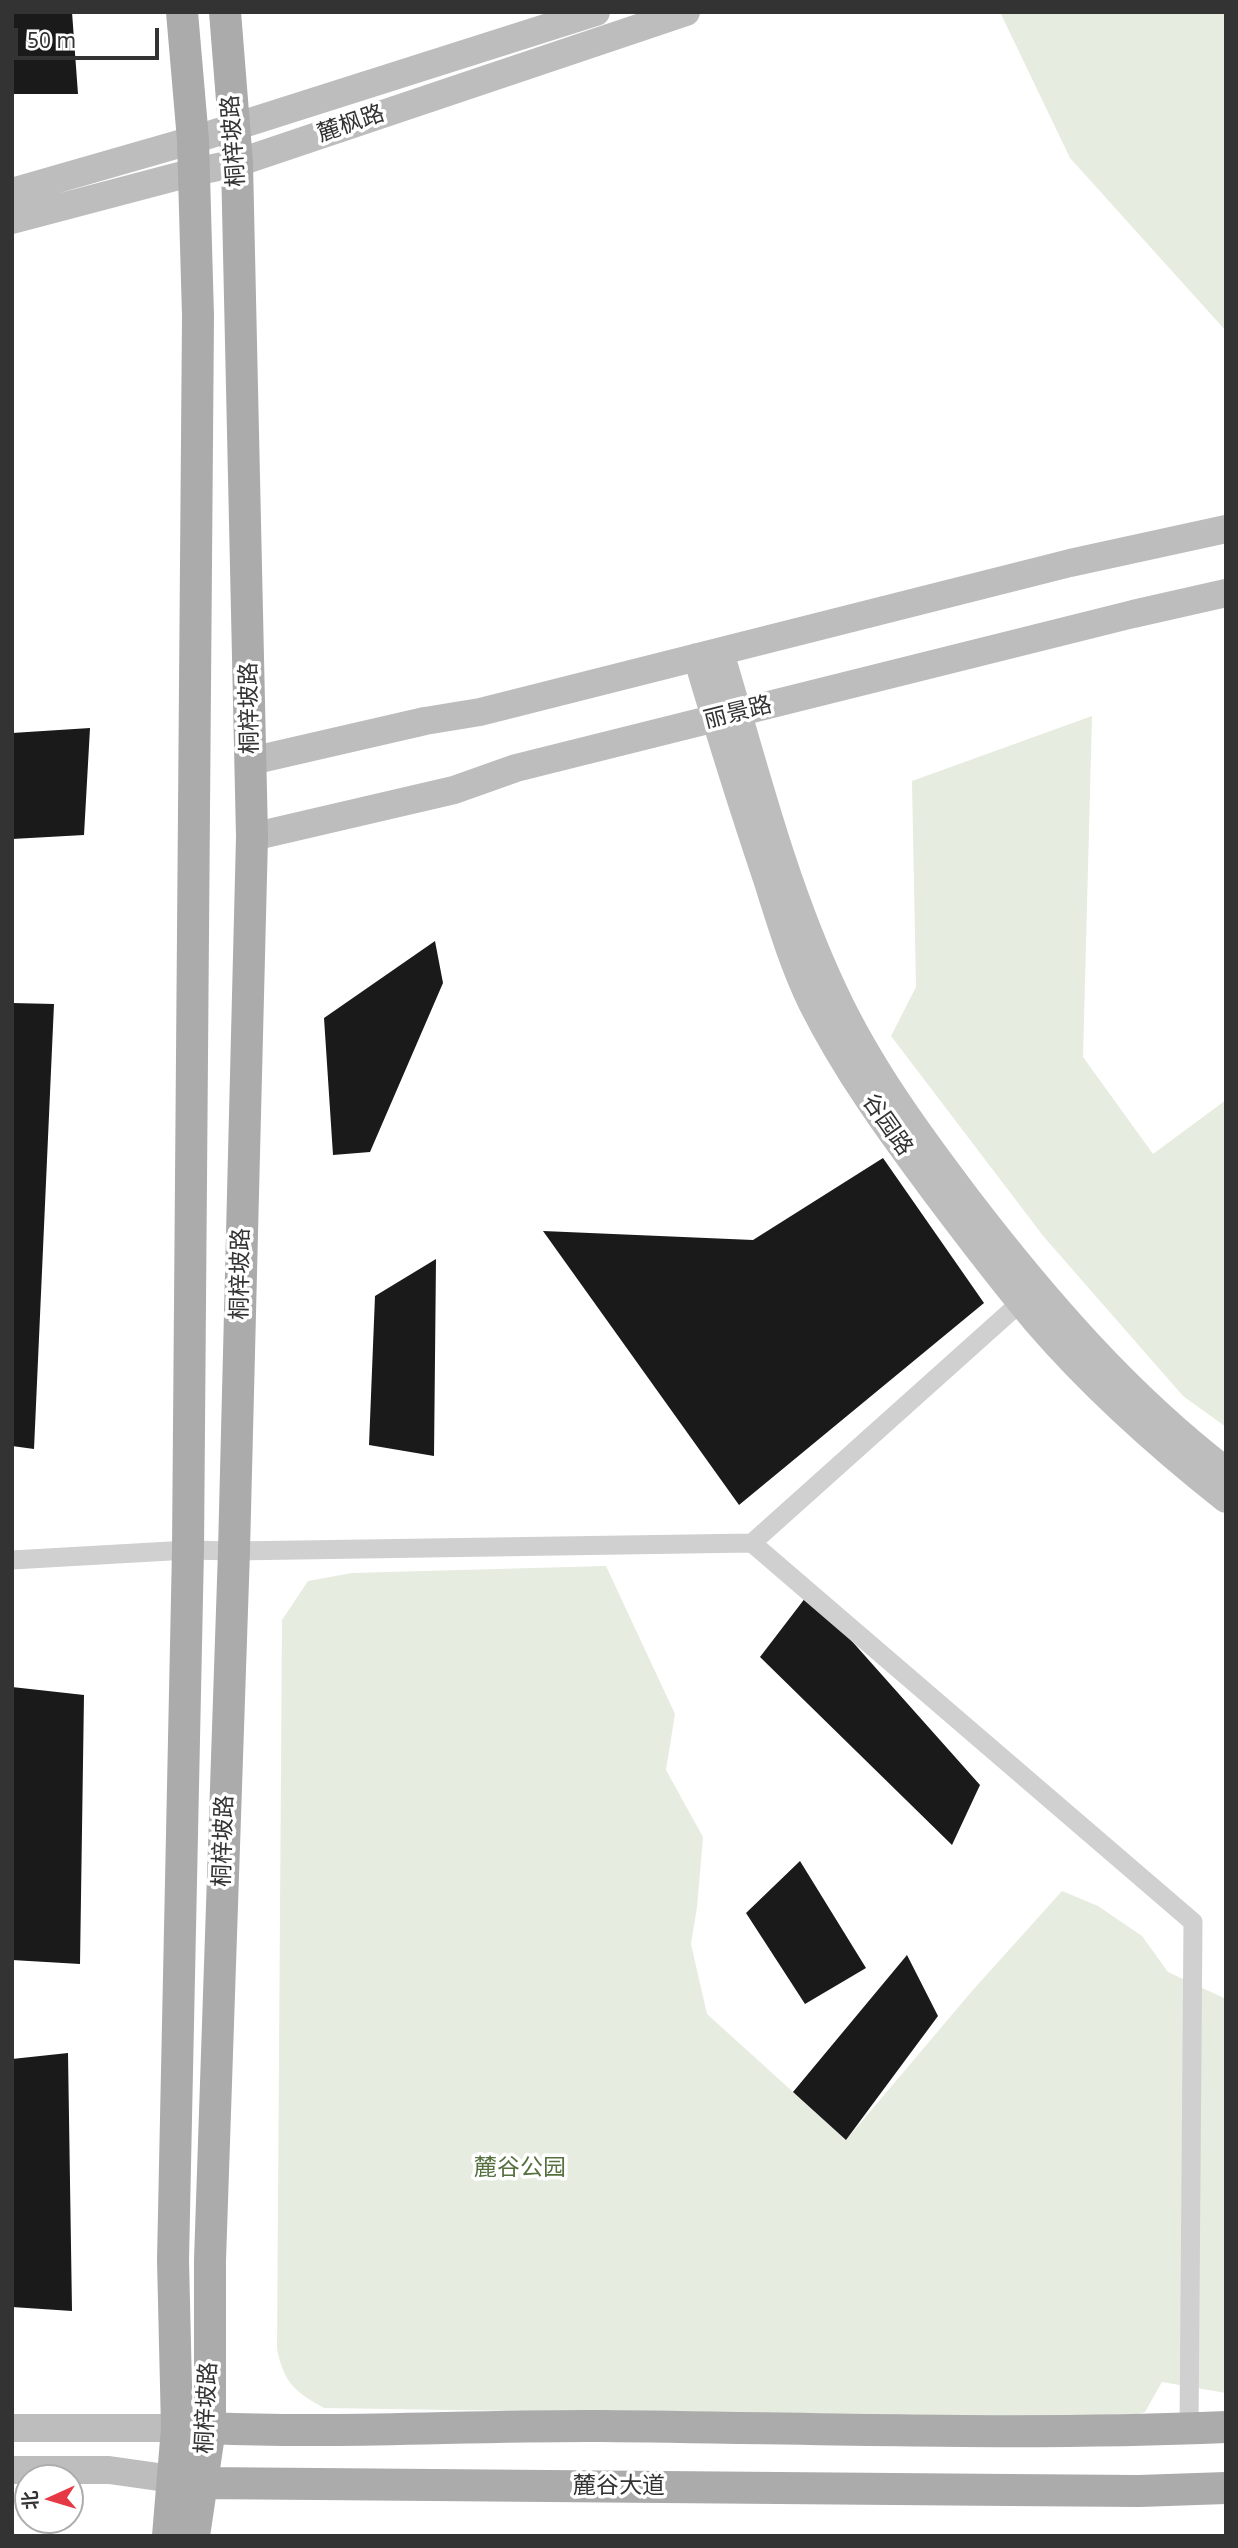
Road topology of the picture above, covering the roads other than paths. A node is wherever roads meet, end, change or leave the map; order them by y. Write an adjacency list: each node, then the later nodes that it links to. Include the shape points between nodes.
1 (182, 12): 6 (main road, 桐梓坡路)
2 (225, 12): 5 (main road, 桐梓坡路)
3 (596, 12): 5 (main road)
4 (686, 12): 7 (main road, 麓枫路)
5 (234, 127): 6 (main road); 7 (main road, 桐梓坡路)
6 (193, 140): 8 (main road, 桐梓坡路); 9 (main road)
7 (237, 163): 8 (main road, 麓枫路); 15 (main road, 桐梓坡路)
8 (194, 172): 10 (main road, 麓枫路); 21 (main road, 桐梓坡路, via 198,316)
9 (12, 192)
10 (12, 220)
11 (1226, 528): 13 (main road)
12 (1226, 593): 14 (main road, 丽景路)
13 (709, 654): 14 (main road, 谷园路); 15 (main road, via 480,712)
14 (727, 715): 16 (main road, 丽景路, via 516,768 454,790); 17 (main road, 谷园路, via 785,932 811,1000 863,1092); 18 (main road, 谷园路, via 806,925 834,991 881,1079 924,1142 1054,1308 1146,1401)
15 (251, 761): 16 (main road, 桐梓坡路)
16 (252, 837): 22 (main road, 桐梓坡路)
17 (1021, 1302): 19 (main road, 谷园路, via 1098,1385 1183,1466); 20 (street)
18 (1226, 1471)
19 (1226, 1499)
20 (752, 1543): 22 (street); 28 (street, via 1194,1922)
21 (188, 1550): 22 (street); 23 (street); 26 (main road, 桐梓坡路, via 173,2260)
22 (234, 1551): 27 (main road, 桐梓坡路, via 210,2246)
23 (12, 1560)
24 (1226, 2427): 28 (main road)
25 (12, 2428): 26 (main road)
26 (177, 2428): 27 (main road); 30 (main road, 桐梓坡路)
27 (210, 2428): 28 (main road); 30 (main road, 桐梓坡路)
28 (1189, 2429)
29 (12, 2470): 30 (main road, 麓谷大道, via 109,2470)
30 (188, 2481): 31 (main road, 麓谷大道, via 1022,2491); 32 (main road, 桐梓坡路); 33 (main road, 桐梓坡路)
31 (1226, 2488)
32 (168, 2536)
33 (194, 2536)

